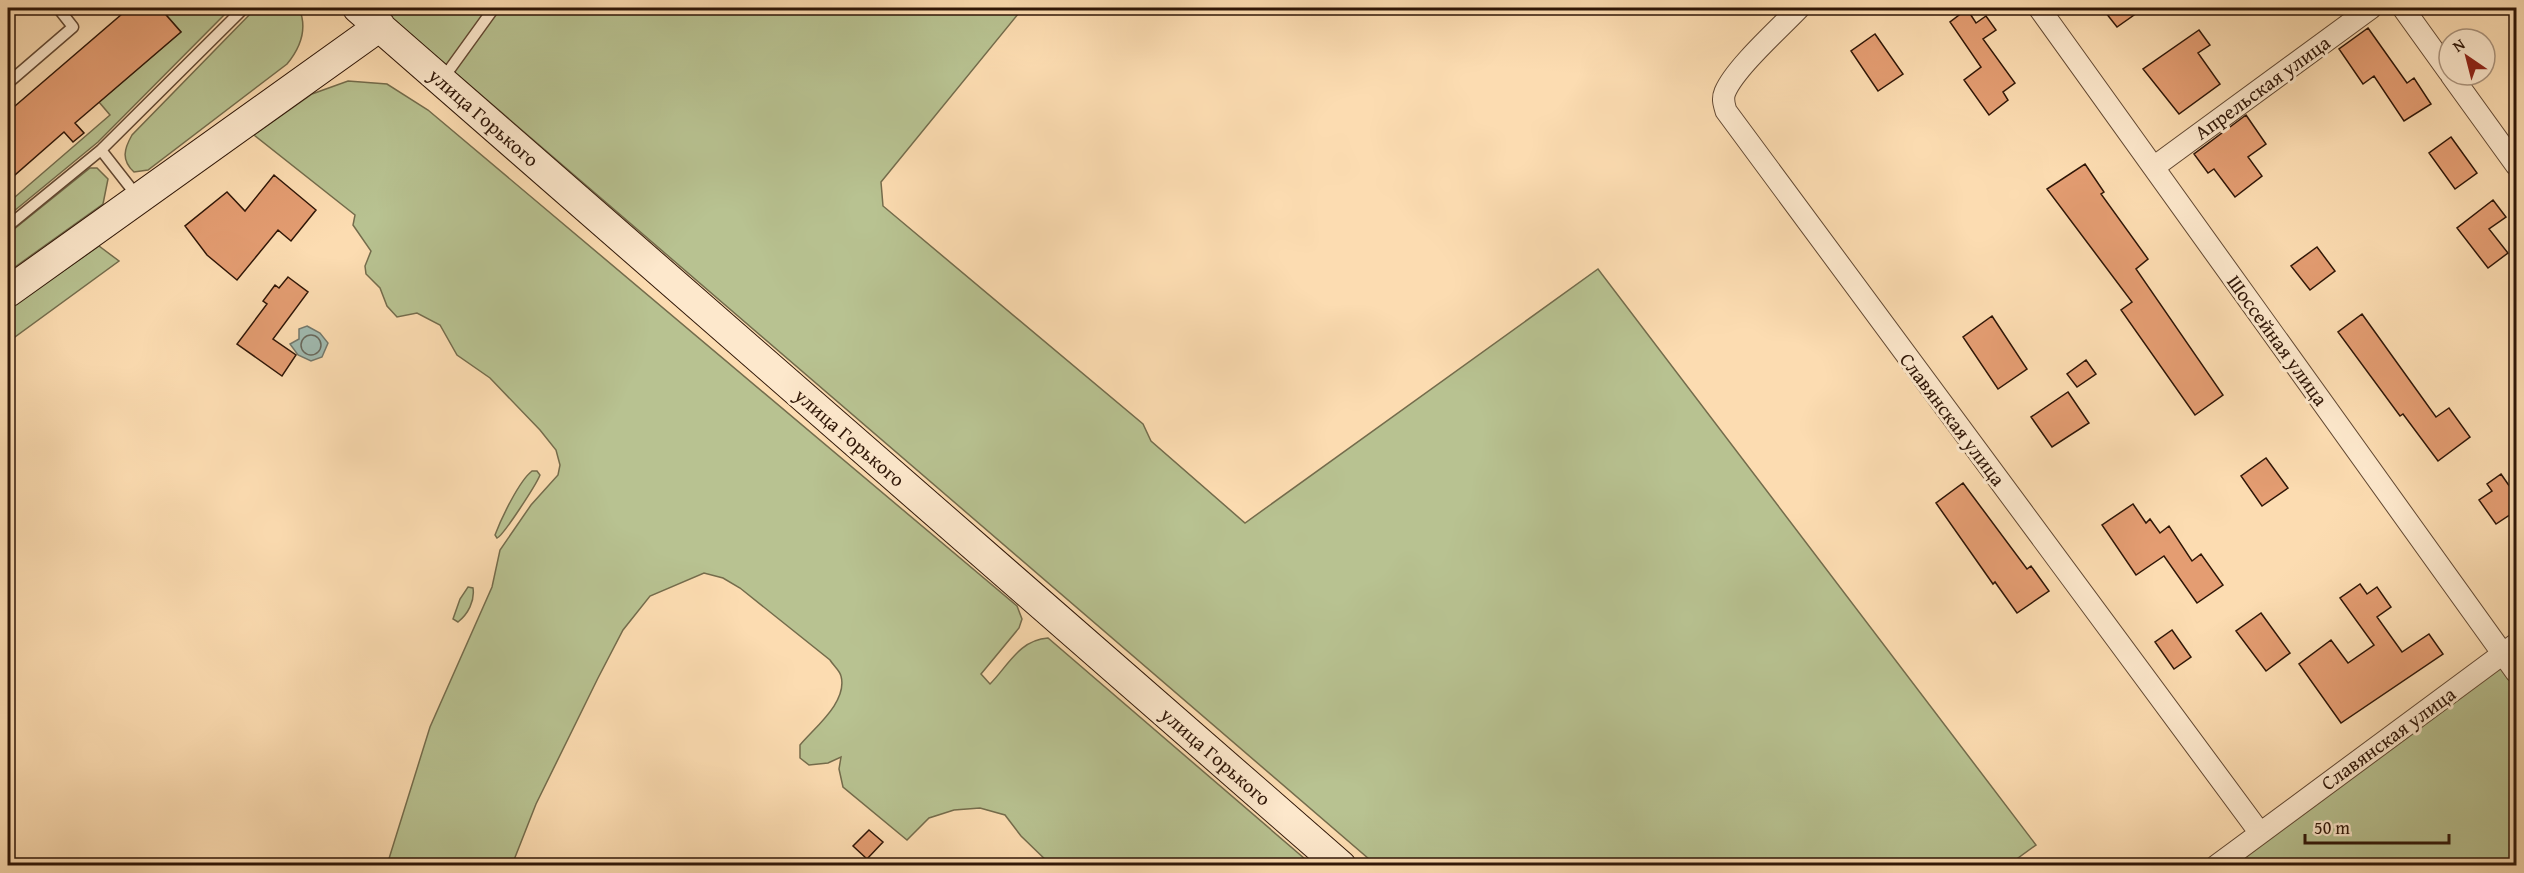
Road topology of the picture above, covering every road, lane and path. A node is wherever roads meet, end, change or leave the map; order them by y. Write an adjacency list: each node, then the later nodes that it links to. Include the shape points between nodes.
1 (58, 8): 11 (lane, via 73,27)
2 (244, 8): 13 (lane)
3 (494, 8): 10 (lane)
4 (1799, 8): 21 (street, Славянская улица, via 1725,92 1726,111)
5 (2039, 8): 15 (street, Шоссейная улица)
6 (2371, 8): 15 (street, Апрельская улица)
7 (2403, 8): 9 (street)
8 (369, 17): 10 (main road, улица Горького); 16 (main road)
9 (2437, 55)
10 (441, 80): 22 (main road, улица Горького)
11 (8, 83)
12 (2460, 87): 14 (street)
13 (101, 150): 16 (lane); 17 (lane)
14 (2517, 165)
15 (2154, 167): 19 (street, Шоссейная улица)
16 (139, 199): 18 (main road)
17 (8, 226)
18 (8, 292)
19 (2510, 649): 20 (street, Шоссейная улица); 21 (street, Славянская улица)
20 (2517, 672)
21 (2260, 833): 23 (street, Славянская улица)
22 (1341, 866)
23 (2216, 866)

